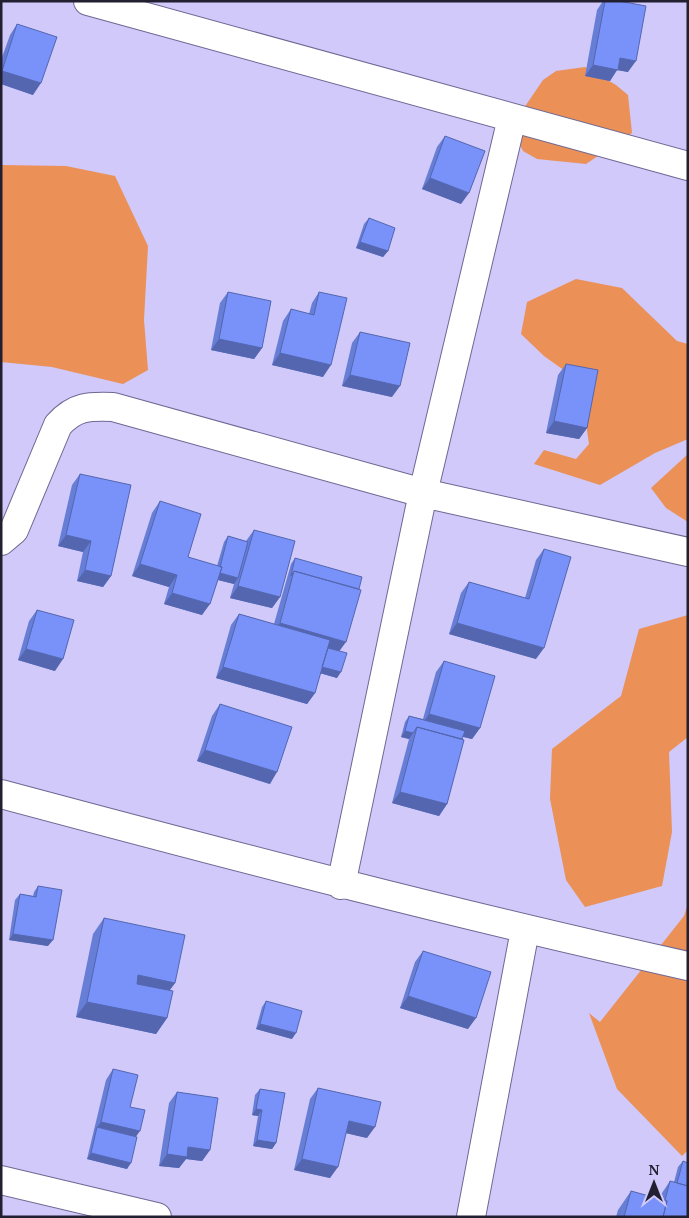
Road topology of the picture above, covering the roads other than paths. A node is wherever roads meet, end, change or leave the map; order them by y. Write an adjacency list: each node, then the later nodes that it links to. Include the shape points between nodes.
1 (88, 1): 2 (street)
2 (512, 118): 3 (street); 4 (street)
3 (688, 166)
4 (423, 493): 5 (street, via 113,407 89,406 68,414 58,425 14,530); 6 (street); 8 (street)
5 (1, 541)
6 (688, 552)
7 (1, 794): 8 (street)
8 (341, 885): 9 (street)
9 (525, 930): 10 (street); 13 (street)
10 (688, 966)
11 (1, 1180): 12 (street)
12 (157, 1217)
13 (471, 1217)

